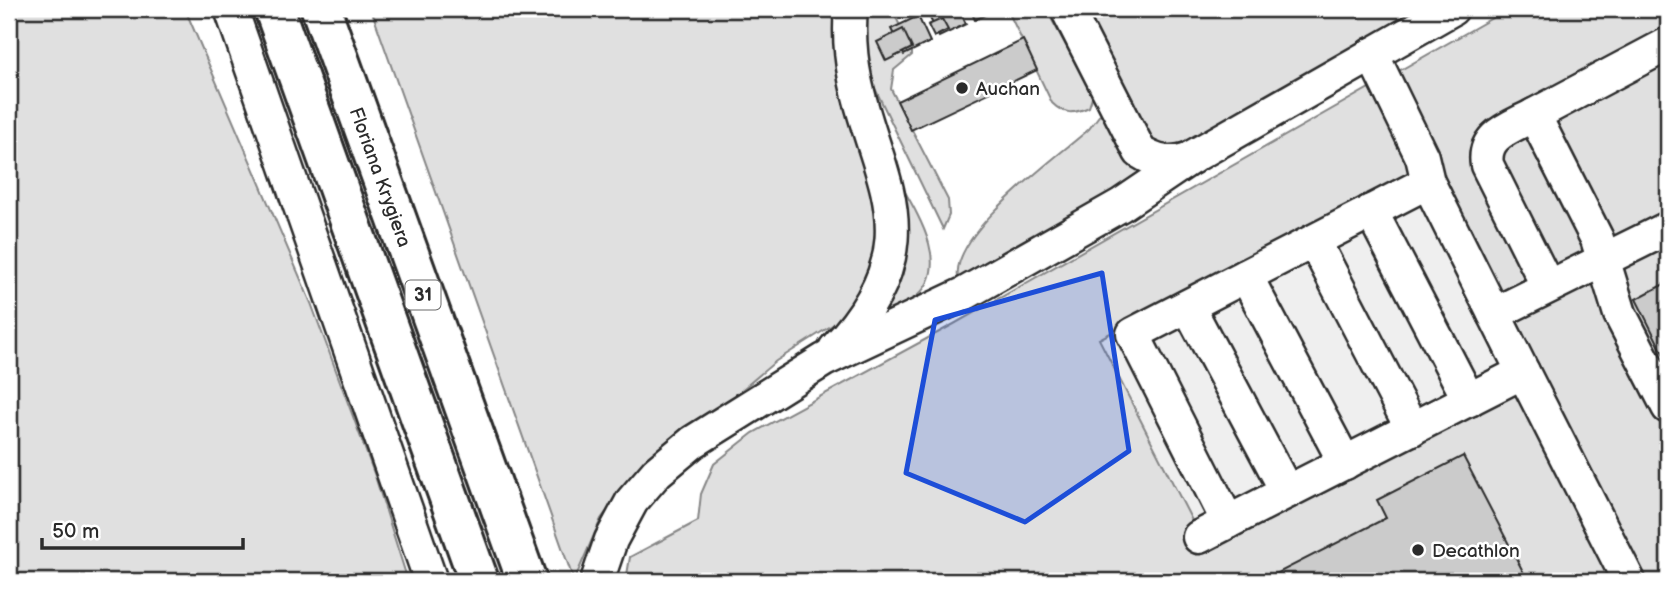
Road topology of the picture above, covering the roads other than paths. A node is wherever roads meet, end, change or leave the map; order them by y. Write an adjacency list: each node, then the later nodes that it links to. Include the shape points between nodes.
1 (231, 9): 29 (lane)
2 (274, 9): 30 (main road, 31)
3 (321, 9): 31 (main road, Floriana Krygiera / 31)
4 (851, 9): 20 (lane, via 855,81 888,198 893,242 885,276 860,323)
5 (1067, 9): 10 (lane, via 1140,152 1167,163)
6 (1452, 9): 8 (lane)
7 (1668, 44): 9 (lane)
8 (1364, 58): 10 (lane); 11 (lane, via 1413,163)
9 (1534, 115): 15 (lane); 17 (lane, via 1492,137 1485,152 1487,165)
10 (1192, 157): 20 (lane, via 1121,205 964,294)
11 (1429, 182): 12 (lane); 19 (lane)
12 (1371, 211): 14 (lane); 22 (lane)
13 (1668, 228): 15 (lane)
14 (1314, 241): 16 (lane); 24 (lane)
15 (1603, 259): 17 (lane); 23 (lane, via 1620,314)
16 (1246, 276): 18 (lane); 25 (lane)
17 (1547, 285): 19 (lane)
18 (1188, 306): 26 (lane); 27 (lane, via 1133,334)
19 (1494, 314): 21 (lane)
20 (824, 360): 32 (lane, via 693,442 657,472 624,512)
21 (1523, 372): 22 (lane); 33 (lane)
22 (1469, 400): 24 (lane)
23 (1668, 407)
24 (1412, 429): 25 (lane)
25 (1345, 464): 26 (lane)
26 (1287, 492): 27 (lane)
27 (1228, 522): 28 (lane)
28 (1199, 537)
29 (431, 581)
30 (479, 581)
31 (527, 581)
32 (597, 581)
33 (1629, 581)

